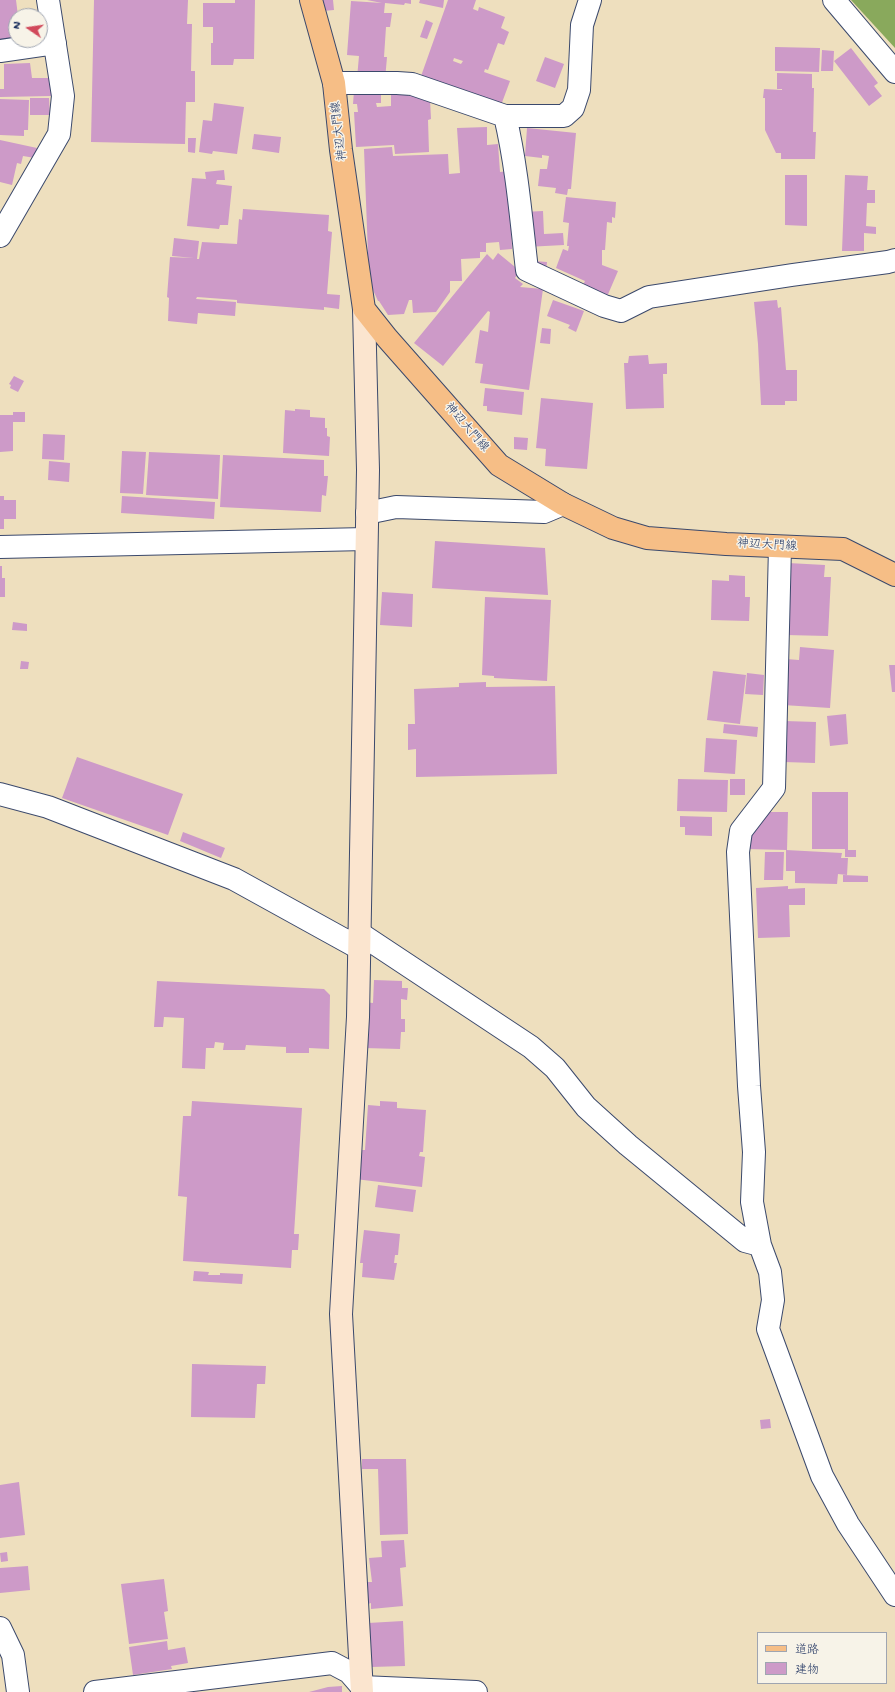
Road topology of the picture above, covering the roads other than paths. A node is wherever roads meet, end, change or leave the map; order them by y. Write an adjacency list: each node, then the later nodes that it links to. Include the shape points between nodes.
1 (48, 0): 5 (street)
2 (312, 0): 8 (main road, 神辺大門線)
3 (590, 0): 9 (street, via 582,24 579,90 573,108 564,116)
4 (834, 0): 7 (street)
5 (55, 43): 6 (street); 10 (street, via 63,96 59,134)
6 (0, 51)
7 (895, 72)
8 (334, 83): 9 (street, via 412,84); 12 (main road, 神辺大門線)
9 (505, 116): 11 (street, via 512,145 526,270 604,306 621,311 649,297)
10 (0, 236)
11 (895, 260)
12 (364, 309): 13 (main road, 神辺大門線, via 499,465); 14 (street)
13 (563, 504): 14 (street, via 544,512 396,507); 17 (main road, 神辺大門線, via 613,528 647,538)
14 (367, 513): 15 (street)
15 (366, 539): 16 (street); 20 (street)
16 (0, 547)
17 (780, 547): 18 (main road, 神辺大門線, via 843,549); 21 (street, via 774,788 741,831 738,852 754,1152 752,1202)
18 (895, 575)
19 (0, 794): 20 (street, via 48,807 234,879)
20 (359, 941): 21 (street, via 532,1047 555,1068 586,1107 628,1145 745,1241); 24 (street, via 358,1018 340,1314)
21 (760, 1244): 22 (street, via 770,1272 773,1300 768,1329 822,1476 848,1524)
22 (895, 1595)
23 (0, 1628): 25 (street, via 12,1655)
24 (362, 1690): 26 (street, via 349,1672 332,1663); 27 (street)
25 (18, 1692)
26 (95, 1692)
27 (476, 1692)

